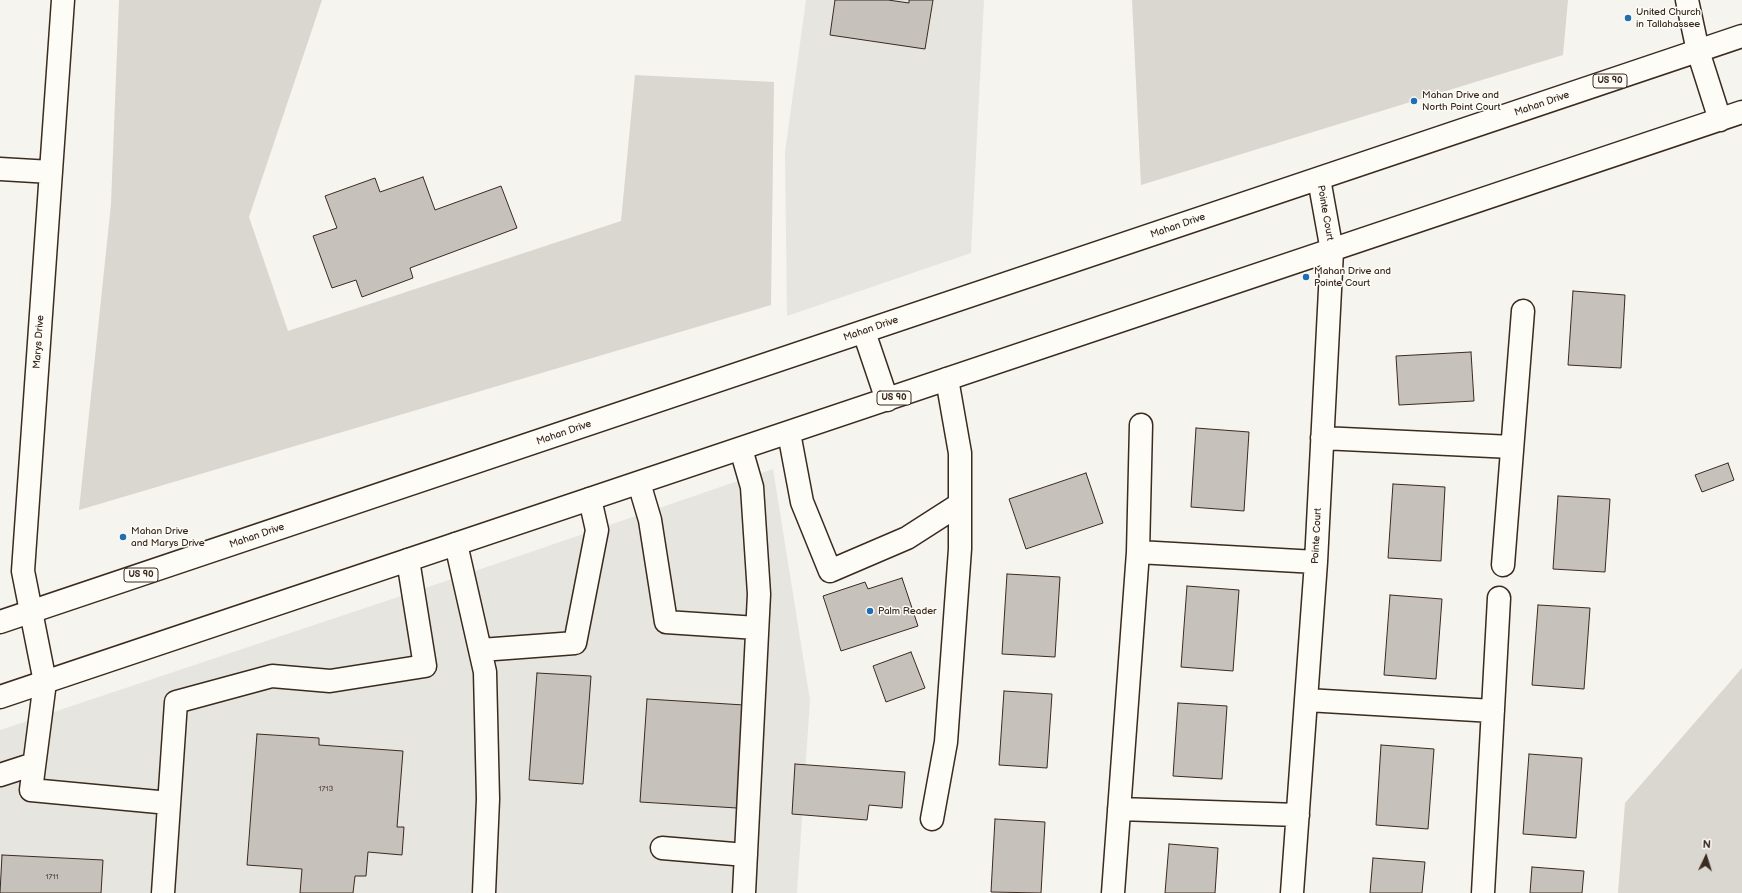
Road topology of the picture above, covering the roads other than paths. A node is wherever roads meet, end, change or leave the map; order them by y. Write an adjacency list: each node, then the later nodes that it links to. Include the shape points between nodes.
1 (63, 0): 8 (main road, Marys Drive)
2 (1687, 0): 4 (main road)
3 (1742, 36): 4 (main road, Mahan Drive / US 90)
4 (1698, 51): 6 (main road); 9 (main road, Mahan Drive / US 90)
5 (1742, 112): 6 (main road, US 90)
6 (1720, 120): 10 (main road, US 90)
7 (0, 169): 8 (main road)
8 (51, 172): 29 (main road, Marys Drive, via 23,571)
9 (1319, 179): 10 (main road, Pointe Court); 12 (main road, Mahan Drive / US 90)
10 (1332, 251): 13 (main road, US 90); 17 (main road, Pointe Court)
11 (1523, 311): 18 (main road)
12 (864, 332): 14 (main road); 29 (main road, Mahan Drive / US 90)
13 (947, 379): 14 (main road, US 90); 22 (main road, via 960,453)
14 (887, 400): 16 (main road, US 90)
15 (1141, 425): 24 (main road)
16 (789, 433): 19 (main road, US 90); 22 (main road, via 802,502 830,571 906,538)
17 (1322, 438): 18 (main road); 26 (main road, Pointe Court)
18 (1512, 447): 27 (main road)
19 (741, 449): 20 (main road, US 90); 31 (main road, via 752,487 759,594)
20 (639, 483): 21 (main road, US 90); 31 (main road, via 650,520 666,622)
21 (590, 499): 23 (main road, US 90); 32 (main road, via 597,530 575,643)
22 (960, 504): 42 (main road, via 960,549 946,742)
23 (456, 544): 25 (main road, US 90); 32 (main road)
24 (1138, 552): 26 (main road); 40 (main road)
25 (408, 560): 33 (main road, US 90); 39 (main road, via 425,666 330,681 272,676 176,702)
26 (1316, 562): 35 (main road, Pointe Court)
27 (1503, 564)
28 (1499, 598): 36 (main road)
29 (31, 612): 30 (main road, Mahan Drive / US 90); 33 (main road, Marys Drive)
30 (0, 622)
31 (757, 628): 44 (main road)
32 (481, 650): 46 (main road, via 485,672 488,799)
33 (45, 682): 34 (main road, US 90); 37 (main road, Marys Drive)
34 (0, 697)
35 (1307, 700): 36 (main road); 41 (main road, Pointe Court)
36 (1493, 711): 50 (main road)
37 (34, 764): 38 (main road); 39 (main road, Marys Drive, via 31,790)
38 (0, 775)
39 (169, 803): 45 (main road)
40 (1119, 808): 41 (main road); 48 (main road)
41 (1298, 815): 49 (main road, Pointe Court)
42 (932, 819)
43 (662, 848): 44 (main road)
44 (746, 855): 47 (main road)
45 (163, 893)
46 (484, 893)
47 (744, 893)
48 (1113, 893)
49 (1292, 893)
50 (1483, 893)

